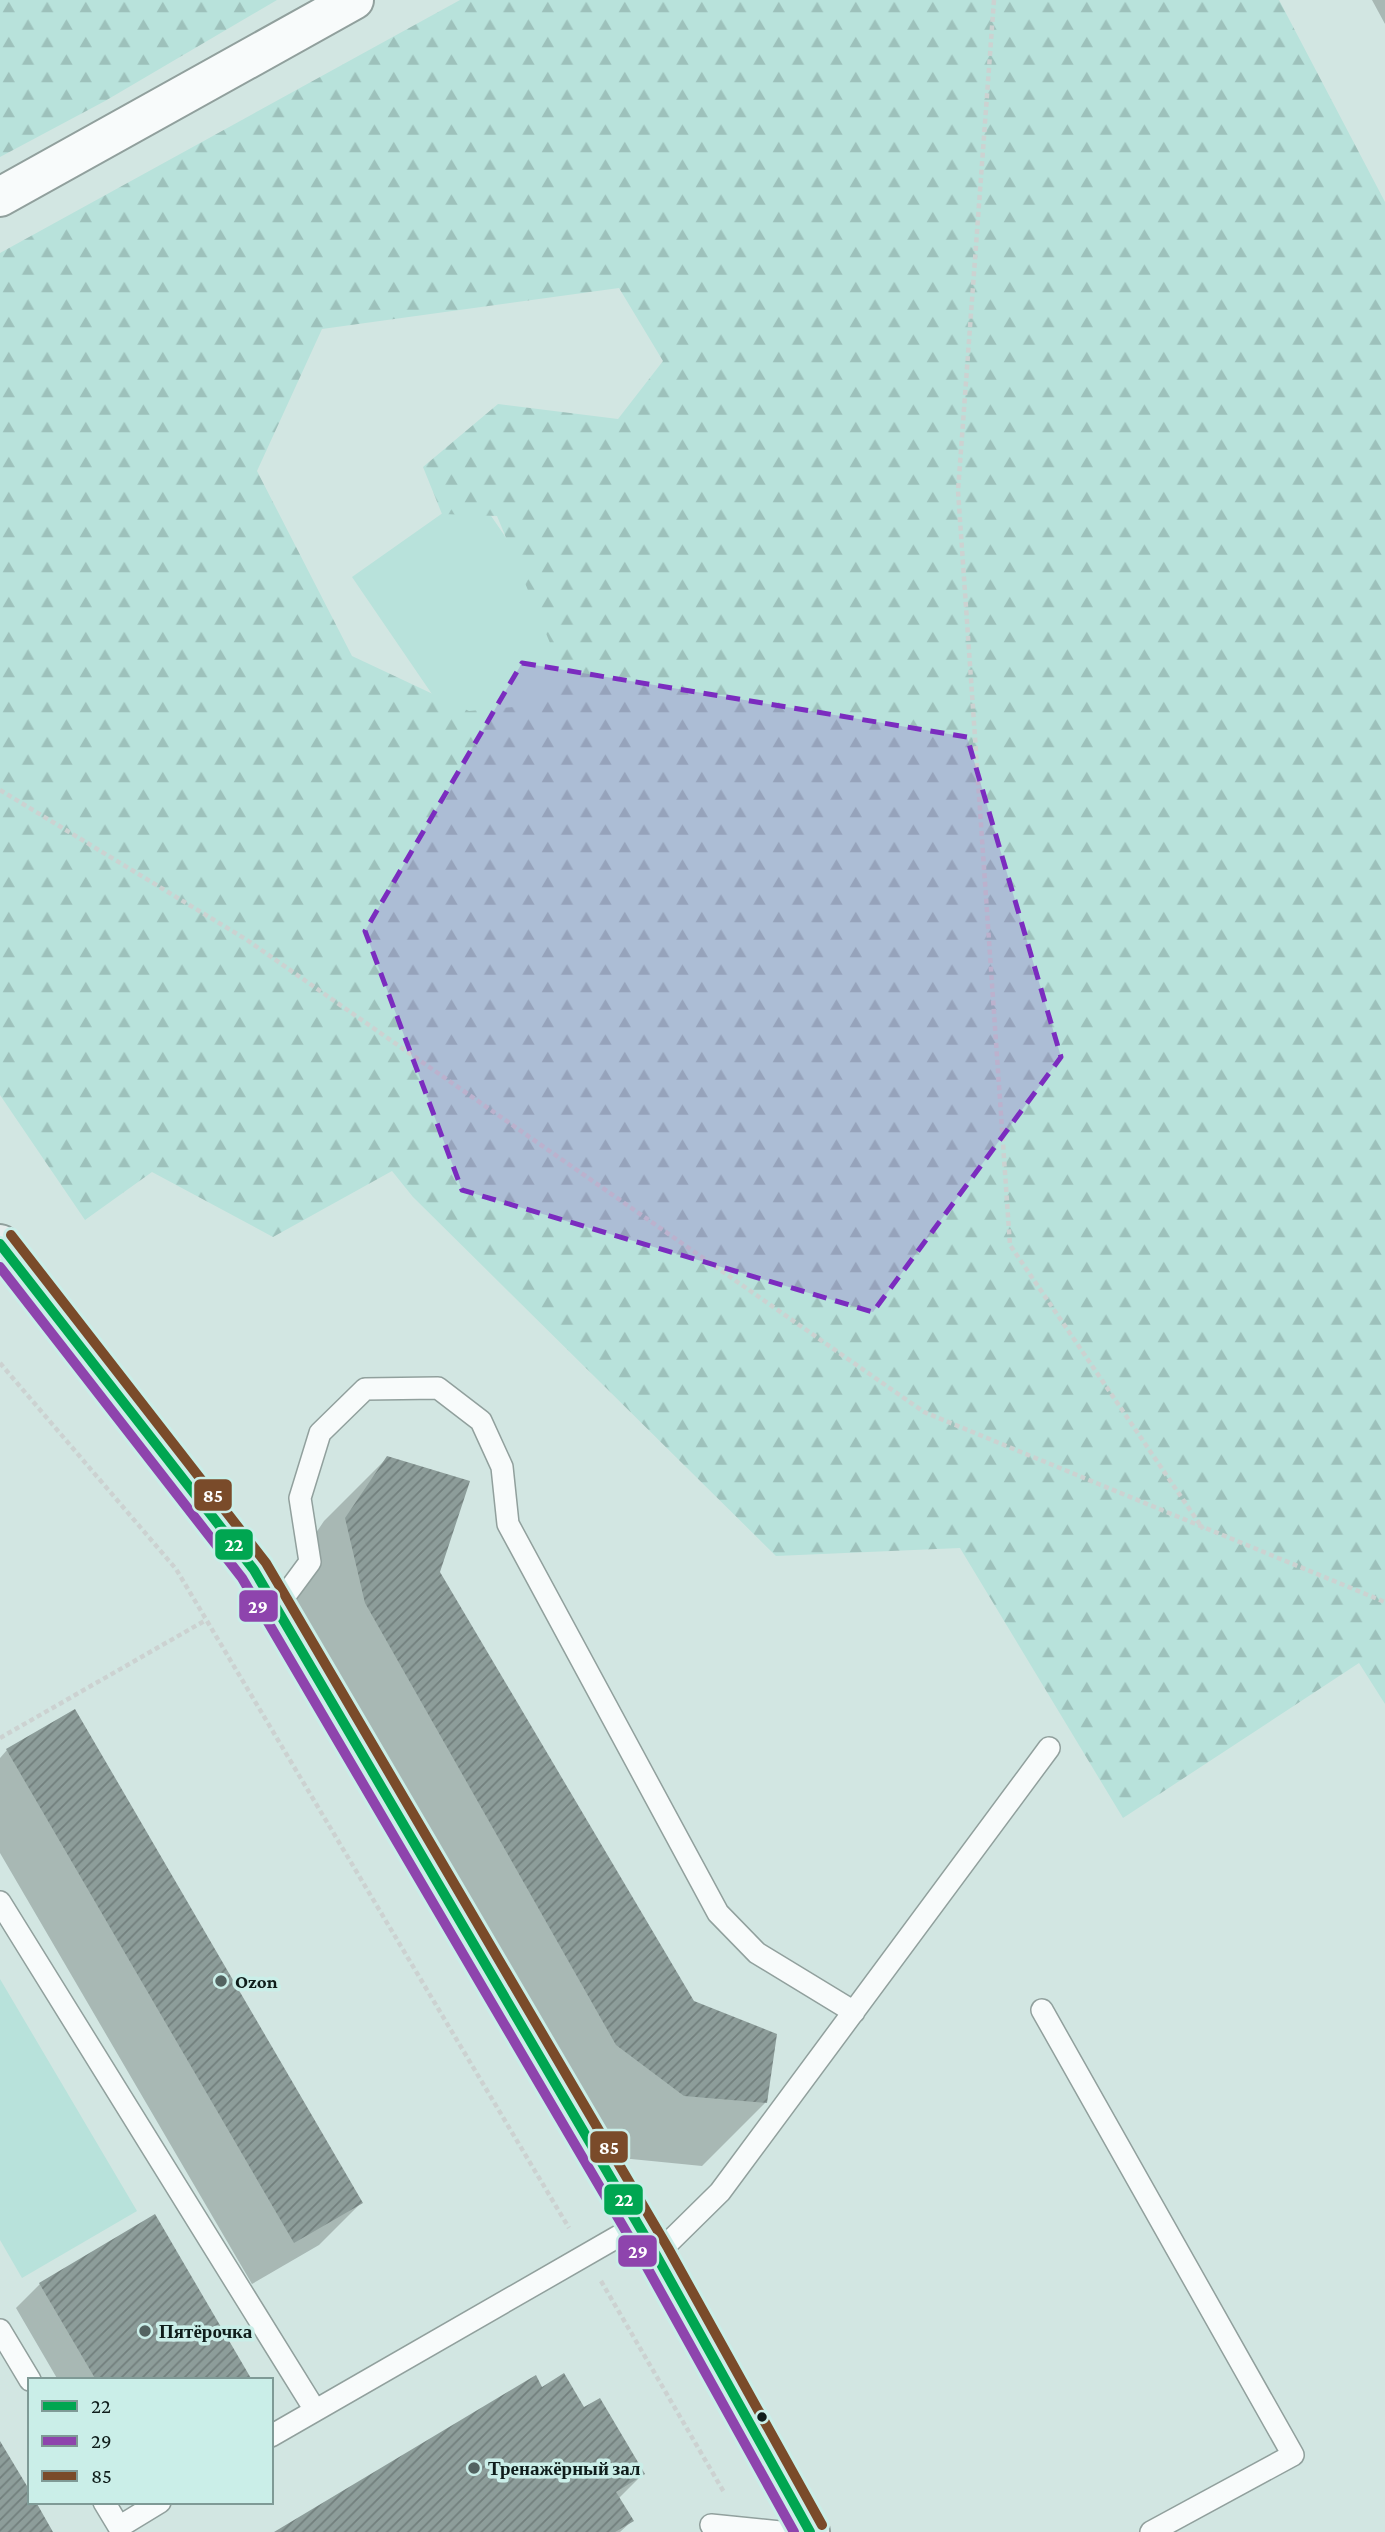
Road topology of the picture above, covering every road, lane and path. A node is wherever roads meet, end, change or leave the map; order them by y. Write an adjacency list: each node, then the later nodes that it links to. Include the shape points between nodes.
1 (354, 0): 3 (street)
2 (994, 0): 7 (path, via 958,491 1010,1245)
3 (0, 197)
4 (0, 790): 7 (path, via 247,940 924,1412)
5 (0, 1244): 9 (main road, via 254,1570)
6 (0, 1363): 10 (path, via 176,1569)
7 (1204, 1529): 8 (path)
8 (1385, 1602)
9 (276, 1608): 16 (lane, via 310,1562 300,1498 320,1433 365,1389 438,1388 481,1421 502,1467 508,1524 718,1913 757,1953); 17 (main road)
10 (206, 1620): 11 (path); 18 (path)
11 (0, 1738)
12 (1049, 1748): 16 (lane)
13 (0, 1902): 14 (lane)
14 (6, 1925): 21 (lane)
15 (1042, 2010): 30 (lane, via 1293,2455)
16 (854, 2012): 17 (lane, via 720,2192)
17 (647, 2240): 18 (lane); 29 (main road)
18 (586, 2256): 21 (lane); 26 (path)
19 (0, 2330): 20 (lane)
20 (29, 2378)
21 (315, 2410): 22 (lane)
22 (273, 2435)
23 (105, 2504): 27 (lane)
24 (157, 2504): 27 (lane)
25 (711, 2525): 26 (lane)
26 (744, 2528): 28 (lane)
27 (118, 2530)
28 (780, 2532)
29 (810, 2532)
30 (1151, 2532)

